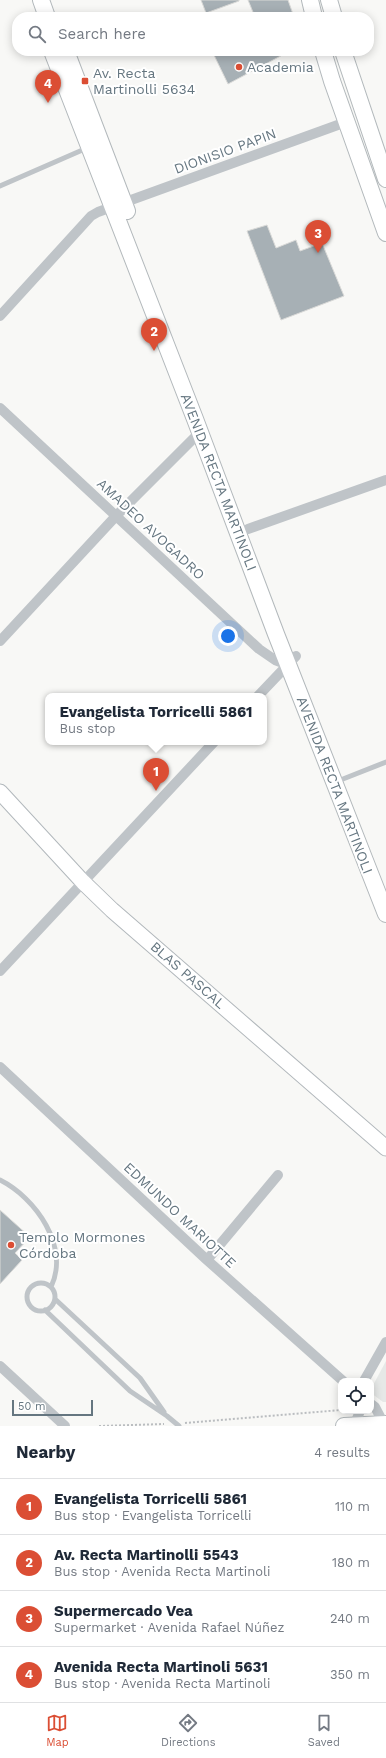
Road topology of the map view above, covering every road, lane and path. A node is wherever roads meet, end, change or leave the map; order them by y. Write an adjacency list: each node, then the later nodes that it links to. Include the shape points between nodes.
1 (33, 0): 6 (main road)
2 (41, 0): 7 (main road)
3 (47, 0): 8 (main road)
4 (310, 0): 9 (main road)
5 (329, 0): 10 (main road)
6 (37, 12)
7 (45, 12)
8 (51, 12)
9 (313, 12)
10 (333, 12)
11 (54, 56): 18 (main road, AVENIDA RECTA MARTINOLI)
12 (62, 56): 16 (main road, via 67,68)
13 (68, 56): 16 (main road, AVENIDA RECTA MARTINOLI)
14 (325, 56): 17 (main road)
15 (345, 56): 19 (main road)
16 (74, 72): 21 (main road, AVENIDA RECTA MARTINOLI)
17 (346, 122): 21 (street, DIONISIO PAPIN); 22 (main road)
18 (90, 147): 20 (lane); 21 (main road, AVENIDA RECTA MARTINOLI)
19 (385, 172)
20 (0, 186)
21 (118, 204): 23 (street, DIONISIO PAPIN, via 91,216); 25 (main road, AVENIDA RECTA MARTINOLI); 28 (main road, AVENIDA RECTA MARTINOLI)
22 (386, 232)
23 (0, 316)
24 (0, 408): 27 (street, AMADEO AVOGADRO)
25 (200, 432): 27 (street); 30 (main road, AVENIDA RECTA MARTINOLI)
26 (386, 480): 28 (street)
27 (116, 516): 29 (street); 30 (street, AMADEO AVOGADRO, via 259,649 275,660)
28 (248, 529): 30 (main road, AVENIDA RECTA MARTINOLI)
29 (0, 641)
30 (292, 660): 31 (street); 34 (main road, AVENIDA RECTA MARTINOLI, via 316,720 325,730); 38 (main road, AVENIDA RECTA MARTINOLI)
31 (261, 693)
32 (211, 745): 36 (street)
33 (386, 762): 34 (lane)
34 (343, 779): 37 (main road, AVENIDA RECTA MARTINOLI)
35 (0, 792): 36 (main road, BLAS PASCAL)
36 (84, 882): 39 (street); 41 (main road, BLAS PASCAL, via 112,910)
37 (386, 889)
38 (386, 914)
39 (0, 971)
40 (0, 1067): 44 (street, EDMUNDO MARIOTTE)
41 (386, 1148)
42 (278, 1175): 44 (street)
43 (0, 1180): 45 (lane, via 15,1188 25,1198 50,1233 57,1262 56,1276)
44 (207, 1260): 50 (street, EDMUNDO MARIOTTE)
45 (51, 1287): 46 (lane); 47 (lane, via 44,1283 36,1284 28,1294 31,1306 37,1310)
46 (55, 1299): 47 (lane, via 52,1306); 55 (lane, via 140,1378)
47 (45, 1310): 55 (lane, via 130,1391)
48 (386, 1342): 51 (street)
49 (0, 1366): 58 (street)
50 (340, 1378)
51 (366, 1378)
52 (374, 1406): 56 (street)
53 (338, 1410): 57 (path)
54 (359, 1414): 61 (street, via 356,1421)
55 (167, 1416): 57 (lane)
56 (385, 1424): 61 (main road)
57 (177, 1425): 59 (path)
58 (65, 1426)
59 (99, 1426)
60 (344, 1426): 61 (main road)
61 (349, 1426)

